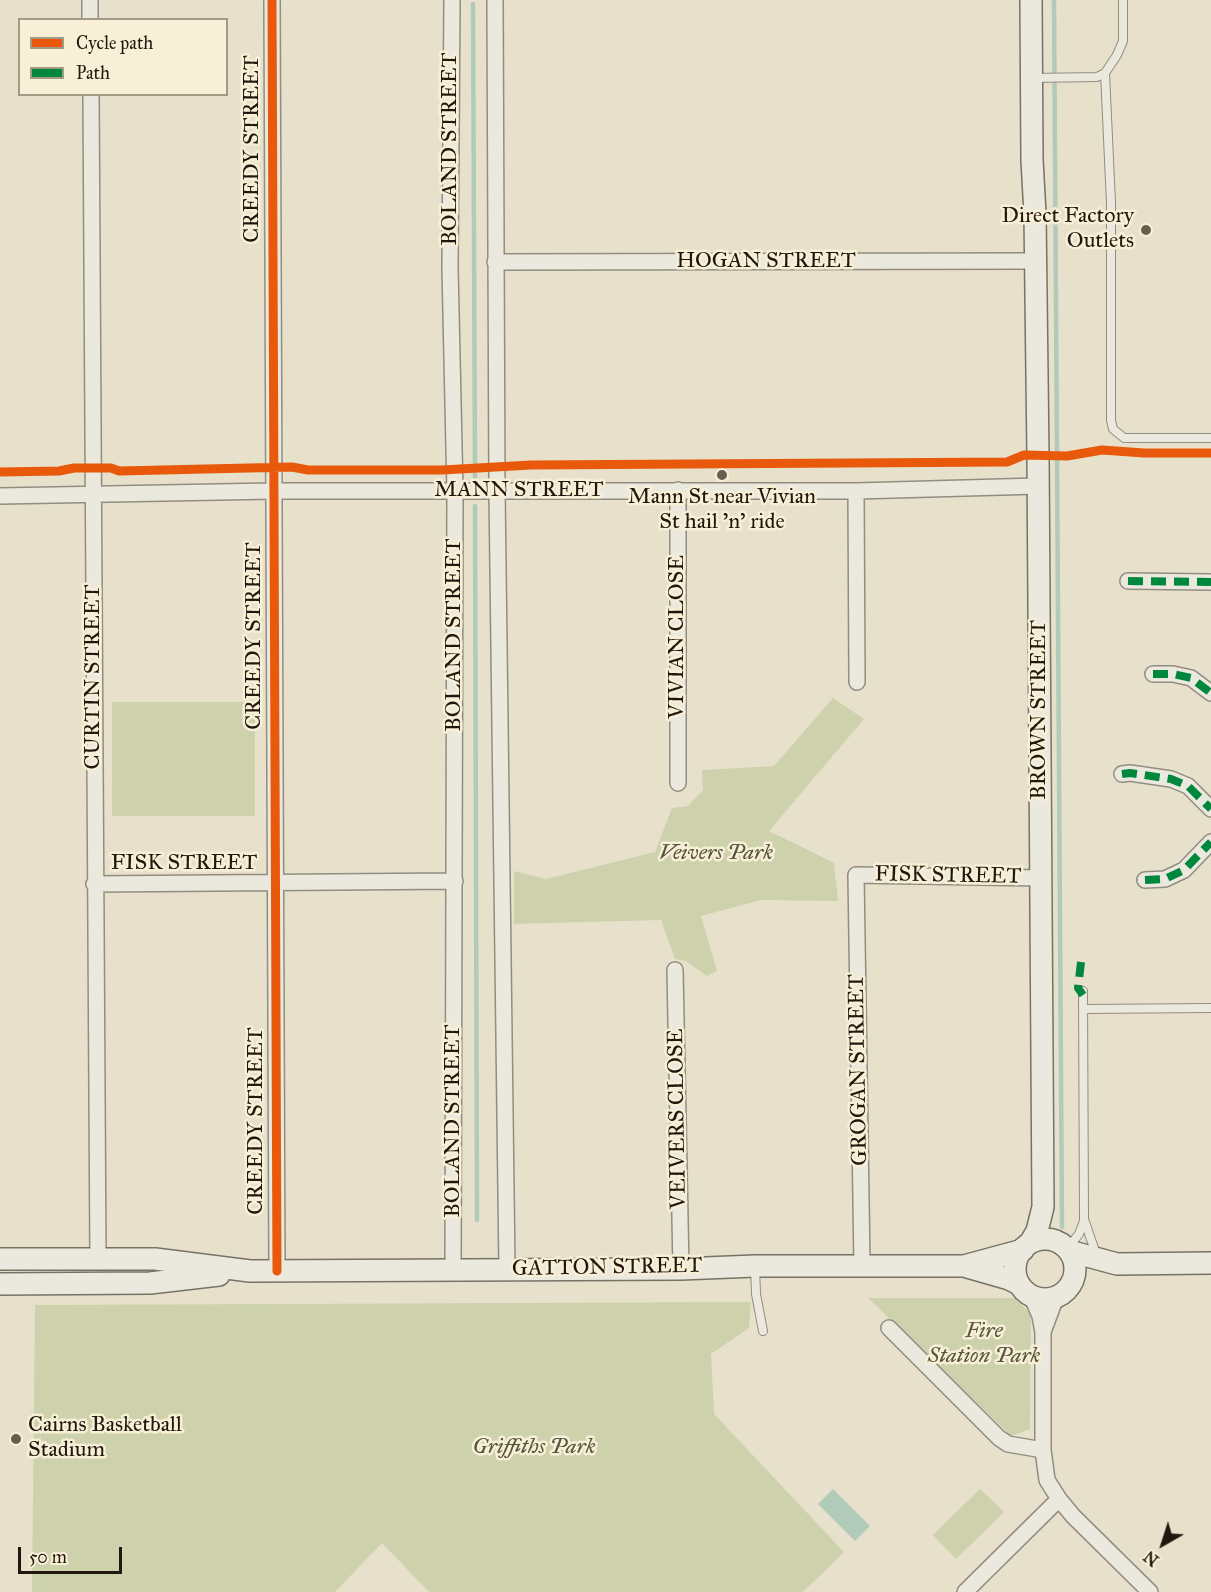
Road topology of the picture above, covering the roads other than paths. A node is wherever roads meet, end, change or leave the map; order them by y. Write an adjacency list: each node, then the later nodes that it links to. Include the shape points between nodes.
1 (90, 0): 8 (street)
2 (272, 0): 18 (street, CREEDY STREET)
3 (452, 0): 20 (street, BOLAND STREET, via 450,268)
4 (495, 0): 13 (street, BOLAND STREET)
5 (1031, 0): 10 (street, BROWN STREET)
6 (1045, 0): 10 (street, BROWN STREET)
7 (1123, 0): 9 (lane, via 1123,41)
8 (90, 18)
9 (1105, 73): 10 (lane); 14 (lane, via 1111,203 1113,429 1124,438)
10 (1046, 78): 12 (street, BROWN STREET, via 1032,160)
11 (91, 96): 21 (street, CURTIN STREET)
12 (1036, 261): 13 (street, HOGAN STREET); 15 (street, BROWN STREET)
13 (495, 262): 19 (street, BOLAND STREET)
14 (1211, 438)
15 (1038, 486): 17 (street, MANN STREET); 33 (street, BROWN STREET)
16 (678, 490): 17 (street, MANN STREET); 19 (street, MANN STREET); 29 (street, VIVIAN CLOSE)
17 (856, 490): 26 (street)
18 (273, 491): 20 (street, MANN STREET); 21 (street, MANN STREET); 36 (street, CREEDY STREET)
19 (497, 491): 20 (street, MANN STREET); 53 (street, BOLAND STREET)
20 (455, 492): 35 (street, BOLAND STREET)
21 (93, 495): 22 (street, MANN STREET); 37 (street, CURTIN STREET)
22 (0, 496)
23 (1128, 581): 24 (street)
24 (1211, 582)
25 (1153, 674): 27 (street, via 1191,678)
26 (857, 682)
27 (1211, 693)
28 (1122, 774): 30 (street, via 1171,779 1188,786)
29 (678, 783)
30 (1211, 809)
31 (1211, 842): 34 (street, via 1184,870 1165,879)
32 (856, 875): 33 (street, FISK STREET); 50 (street, GROGAN STREET)
33 (1041, 878): 42 (street, BROWN STREET)
34 (1145, 880)
35 (455, 881): 36 (street, FISK STREET); 56 (street, BOLAND STREET)
36 (276, 882): 37 (street, FISK STREET); 57 (street, CREEDY STREET)
37 (94, 884): 47 (street, CURTIN STREET)
38 (675, 970): 54 (street, VEIVERS CLOSE)
39 (1083, 991): 41 (lane)
40 (1211, 1008): 41 (lane)
41 (1083, 1009): 43 (lane)
42 (1043, 1207): 44 (street, BROWN STREET, via 1037,1231); 45 (street, BROWN STREET, via 1048,1226)
43 (1084, 1219): 45 (lane, via 1079,1234); 48 (lane, via 1088,1235)
44 (1026, 1246): 45 (street, via 1049,1239); 52 (street); 61 (street, via 1016,1266)
45 (1064, 1246): 48 (street); 58 (street, via 1075,1265)
46 (0, 1259): 47 (street, GATTON STREET)
47 (98, 1259): 55 (street, GATTON STREET, via 155,1259); 60 (street)
48 (1107, 1261): 49 (street); 58 (street)
49 (1211, 1263)
50 (861, 1265): 51 (street, GATTON STREET); 52 (street, GATTON STREET)
51 (755, 1266): 54 (street, GATTON STREET); 64 (lane)
52 (964, 1266): 61 (street, via 997,1275)
53 (507, 1269): 54 (street, GATTON STREET); 56 (street, GATTON STREET)
54 (681, 1269)
55 (250, 1270): 57 (street, GATTON STREET); 60 (street, GATTON STREET, via 150,1283)
56 (453, 1270): 57 (street, GATTON STREET)
57 (277, 1271)
58 (1073, 1280): 62 (street)
59 (0, 1284): 60 (street, GATTON STREET)
60 (98, 1284)
61 (1025, 1289): 62 (street, via 1039,1298); 65 (street, via 1040,1316)
62 (1056, 1297): 65 (street)
63 (889, 1328): 66 (street, via 999,1438 1008,1444)
64 (763, 1331)
65 (1043, 1332): 66 (street)
66 (1043, 1450): 67 (street, via 1047,1480)
67 (1059, 1499): 68 (street); 69 (street)
68 (965, 1592)
69 (1150, 1592)

